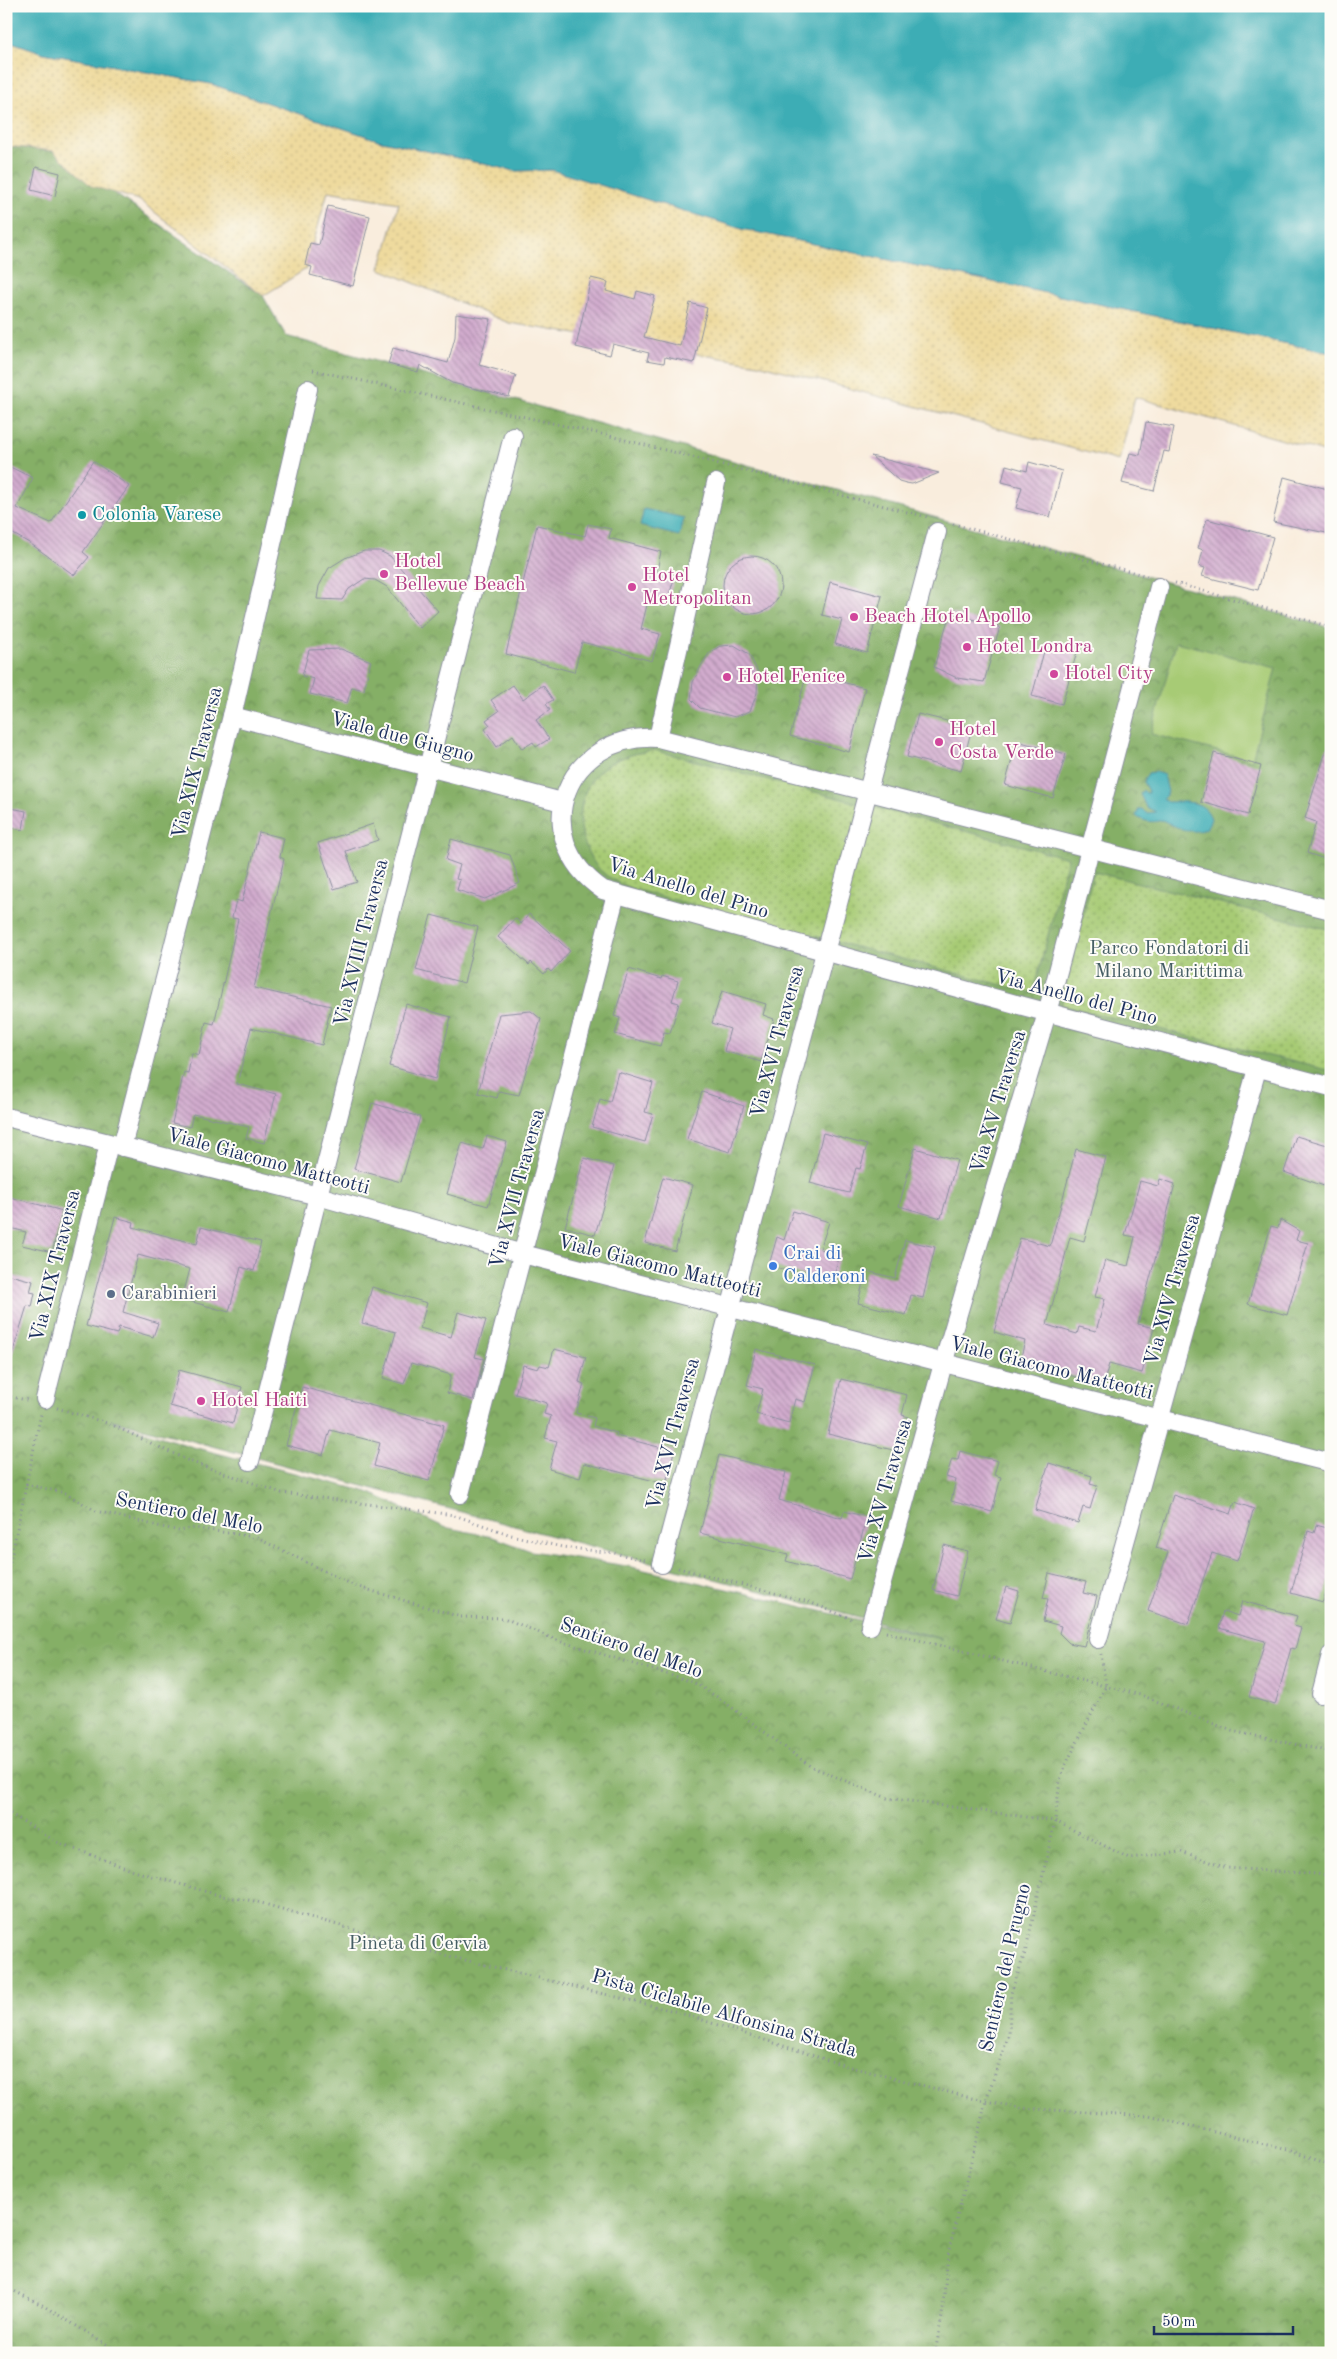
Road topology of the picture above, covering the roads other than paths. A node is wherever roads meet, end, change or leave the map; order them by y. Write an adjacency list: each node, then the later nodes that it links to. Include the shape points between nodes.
1 (308, 388): 6 (street, Via XIX Traversa)
2 (513, 436): 8 (street, Via XVIII Traversa)
3 (716, 483): 7 (street)
4 (938, 524): 9 (street, Via XVI Traversa)
5 (1163, 583): 11 (street, Via XV Traversa)
6 (232, 716): 8 (street, Viale due Giugno); 19 (street, Via XIX Traversa)
7 (658, 738): 9 (street, Via Anello del Pino); 10 (street, Via Anello del Pino, via 630,739 597,753 575,776)
8 (429, 766): 10 (street, Viale due Giugno); 20 (street, Via XVIII Traversa)
9 (866, 792): 11 (street, Via Anello del Pino); 14 (street, Via XVI Traversa)
10 (562, 802): 12 (street, Via Anello del Pino, via 560,826 578,869 603,890)
11 (1091, 850): 13 (street, Via Anello del Pino); 15 (street, Via XV Traversa)
12 (616, 894): 14 (street, Via Anello del Pino); 21 (street, Via XVII Traversa)
13 (1331, 910)
14 (824, 952): 15 (street, Via Anello del Pino); 22 (street, Via XVI Traversa)
15 (1047, 1013): 16 (street, Via Anello del Pino); 23 (street, Via XV Traversa)
16 (1257, 1069): 17 (street, Via Anello del Pino); 25 (street, Via XIV Traversa)
17 (1331, 1087)
18 (6, 1117): 19 (street, Viale Giacomo Matteotti)
19 (116, 1145): 20 (street, Viale Giacomo Matteotti); 24 (street, Via XIX Traversa)
20 (318, 1196): 21 (street, Viale Giacomo Matteotti); 26 (street, Via XVIII Traversa)
21 (523, 1254): 22 (street, Viale Giacomo Matteotti); 28 (street, Via XVII Traversa)
22 (729, 1307): 23 (street, Viale Giacomo Matteotti); 29 (street, Via XVI Traversa)
23 (943, 1364): 25 (street, Viale Giacomo Matteotti); 30 (street, Via XV Traversa)
24 (43, 1405)
25 (1159, 1419): 27 (street, Viale Giacomo Matteotti); 31 (street, Via XIV Traversa)
26 (250, 1461)
27 (1331, 1463)
28 (460, 1494)
29 (662, 1564)
30 (870, 1626)
31 (1098, 1639)
32 (1331, 1654): 33 (street)
33 (1321, 1694)

